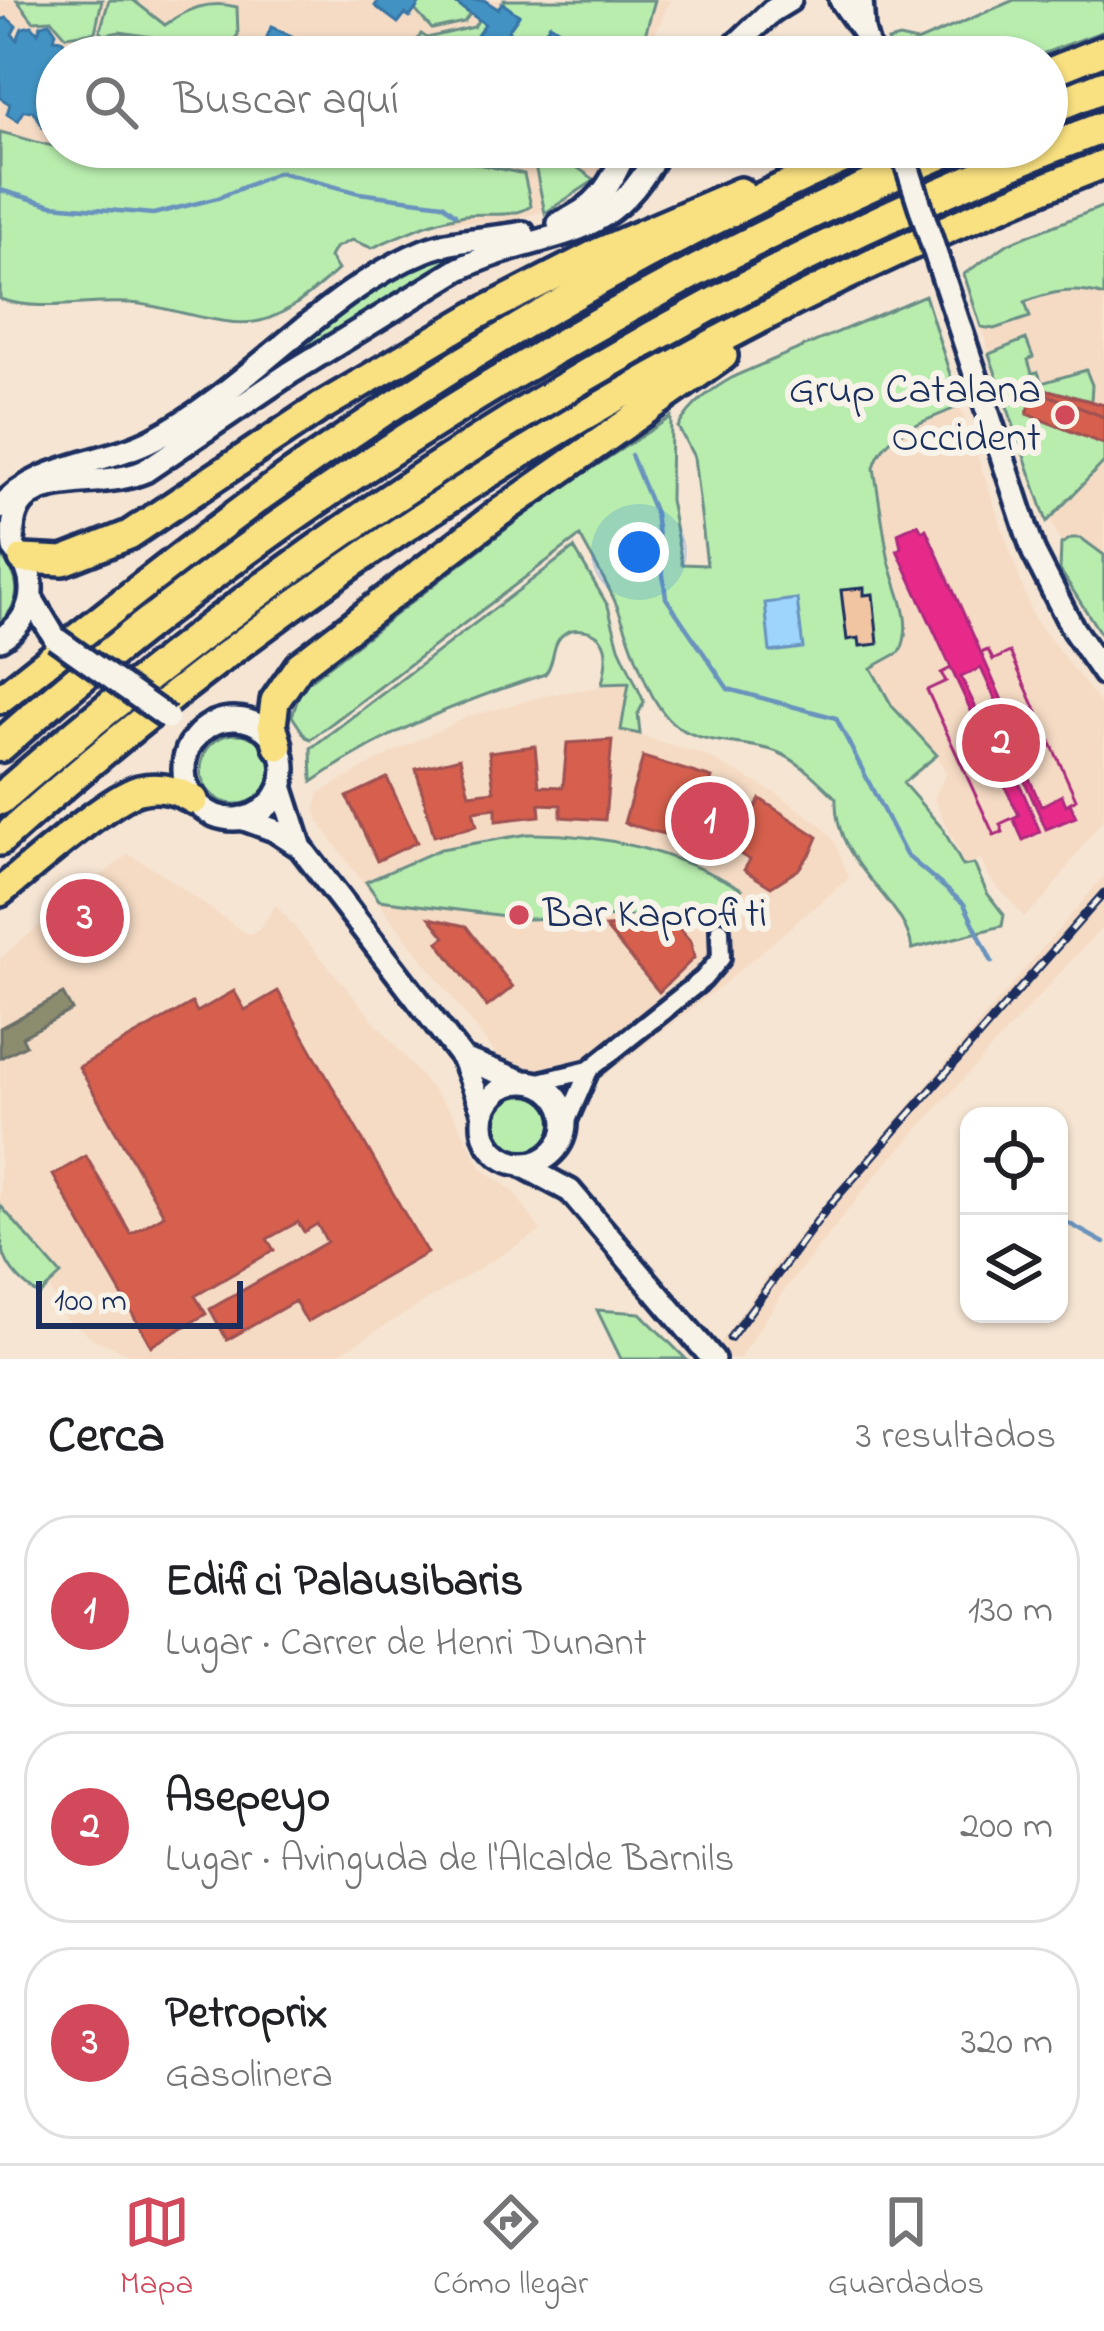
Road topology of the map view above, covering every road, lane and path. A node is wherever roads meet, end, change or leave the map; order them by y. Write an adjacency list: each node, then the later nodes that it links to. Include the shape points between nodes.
1 (841, 0): 4 (street)
2 (861, 0): 4 (street)
3 (780, 4): 5 (street)
4 (863, 30): 6 (street)
5 (745, 36)
6 (865, 36)
7 (1104, 50): 8 (highway)
8 (1068, 65)
9 (1104, 86): 10 (highway)
10 (1068, 101)
11 (1104, 128): 12 (highway)
12 (1068, 143)
13 (1104, 164): 21 (highway)
14 (618, 168): 22 (street, via 604,195 579,215 424,250 321,314 175,427 30,480)
15 (647, 168): 23 (street, via 598,221 459,269 145,471 28,495 12,521)
16 (812, 168): 23 (highway, via 715,202 526,288 319,408 114,542 63,562)
17 (829, 168): 28 (highway, via 608,280 392,409 205,538)
18 (909, 168): 21 (street, bridge)
19 (909, 168): 31 (highway, via 675,283 414,436 181,598)
20 (1007, 168): 35 (highway, via 811,257 565,389 277,577)
21 (938, 245): 27 (street, via 1034,553); 32 (highway, via 710,364 314,654 275,701); 38 (highway, via 696,352 496,470 198,678)
22 (0, 508)
23 (13, 548): 24 (street, via 31,578)
24 (31, 598): 25 (street); 26 (street)
25 (5, 636): 26 (street)
26 (55, 638): 29 (street, bridge)
27 (1104, 674)
28 (0, 699)
29 (168, 718): 30 (street); 33 (street)
30 (209, 726): 32 (street, via 250,722); 33 (street)
31 (0, 746)
32 (278, 746): 34 (street)
33 (185, 758): 36 (street)
34 (281, 786): 37 (street, via 264,809); 39 (street)
35 (0, 799)
36 (194, 800): 37 (street, via 215,815); 40 (highway, via 177,790 137,790)
37 (241, 818): 39 (street)
38 (0, 841)
39 (301, 848): 42 (street)
40 (0, 892)
41 (720, 930): 43 (street, via 718,965)
42 (463, 1059): 44 (street); 45 (street)
43 (589, 1070): 44 (street); 46 (street)
44 (528, 1082): 45 (street, via 499,1090); 46 (street, via 558,1098)
45 (484, 1114): 47 (street, via 490,1146)
46 (563, 1132): 47 (street, via 545,1159); 48 (street)
47 (520, 1164): 48 (street)
48 (570, 1191): 49 (street)
49 (713, 1359)

